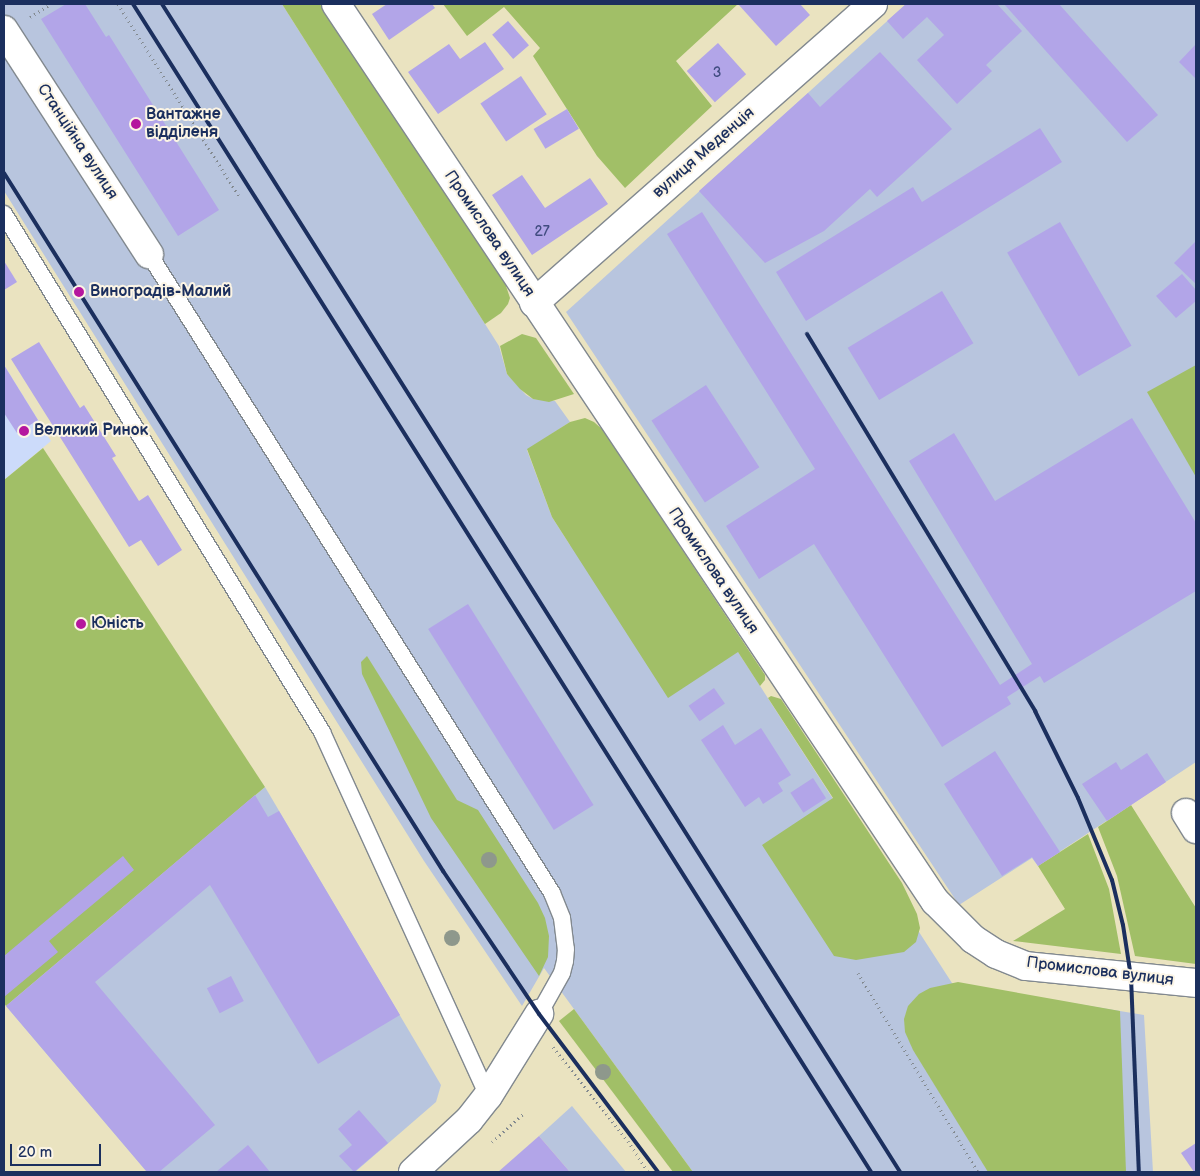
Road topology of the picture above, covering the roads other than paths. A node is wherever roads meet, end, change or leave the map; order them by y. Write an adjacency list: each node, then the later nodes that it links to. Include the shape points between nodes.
1 (336, 4): 6 (street, Промислова вулиця)
2 (873, 4): 6 (street, вулиця Меденція)
3 (4, 30): 5 (street, Станційна вулиця)
4 (4, 214): 9 (lane, via 322,732)
5 (149, 254): 8 (lane, via 552,893 562,918 565,956 562,973)
6 (534, 302): 7 (street, Промислова вулиця, via 920,881 952,920 996,954 1026,966)
7 (1196, 983)
8 (536, 1018): 9 (street)
9 (488, 1096): 10 (street, via 458,1132)
10 (413, 1172)

